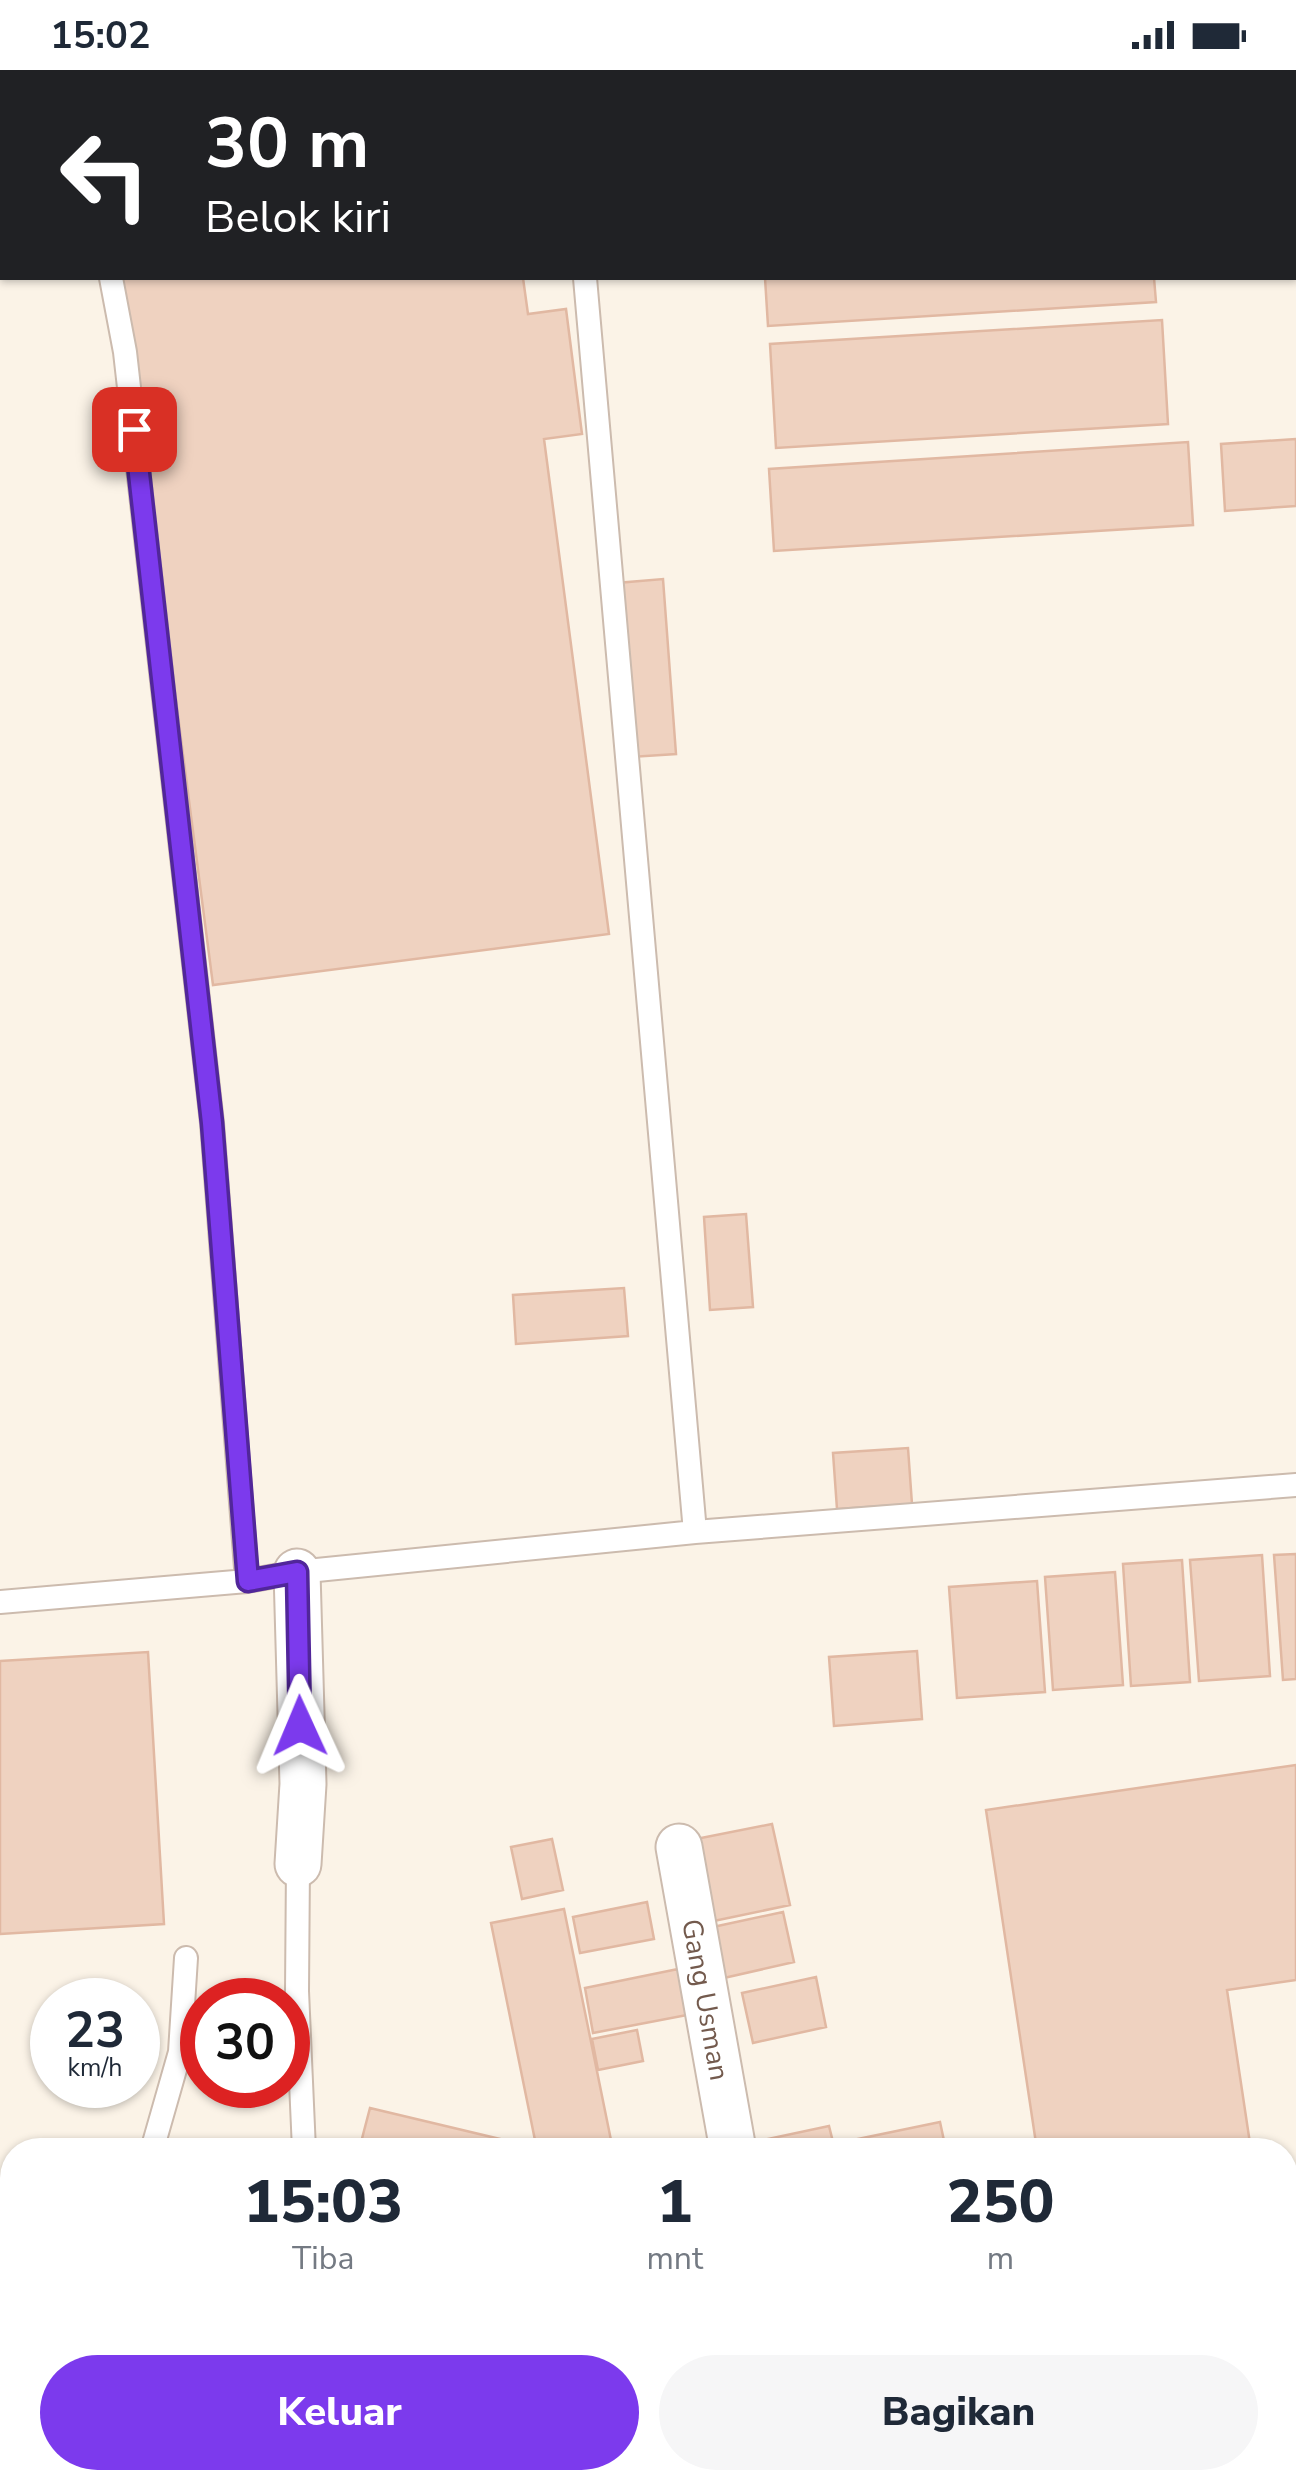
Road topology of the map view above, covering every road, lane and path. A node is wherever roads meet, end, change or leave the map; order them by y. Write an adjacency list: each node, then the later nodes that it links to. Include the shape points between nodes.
1 (111, 280): 6 (lane, via 212,1123)
2 (586, 280): 4 (lane)
3 (1296, 1485): 4 (lane)
4 (695, 1532): 5 (lane)
5 (297, 1572): 6 (lane); 9 (street, via 304,1784)
6 (248, 1581): 7 (lane)
7 (0, 1602)
8 (679, 1847): 13 (street, Gang Usman)
9 (298, 1864): 12 (lane)
10 (186, 1958): 11 (lane, via 180,2052)
11 (155, 2138)
12 (303, 2138)
13 (730, 2138)

